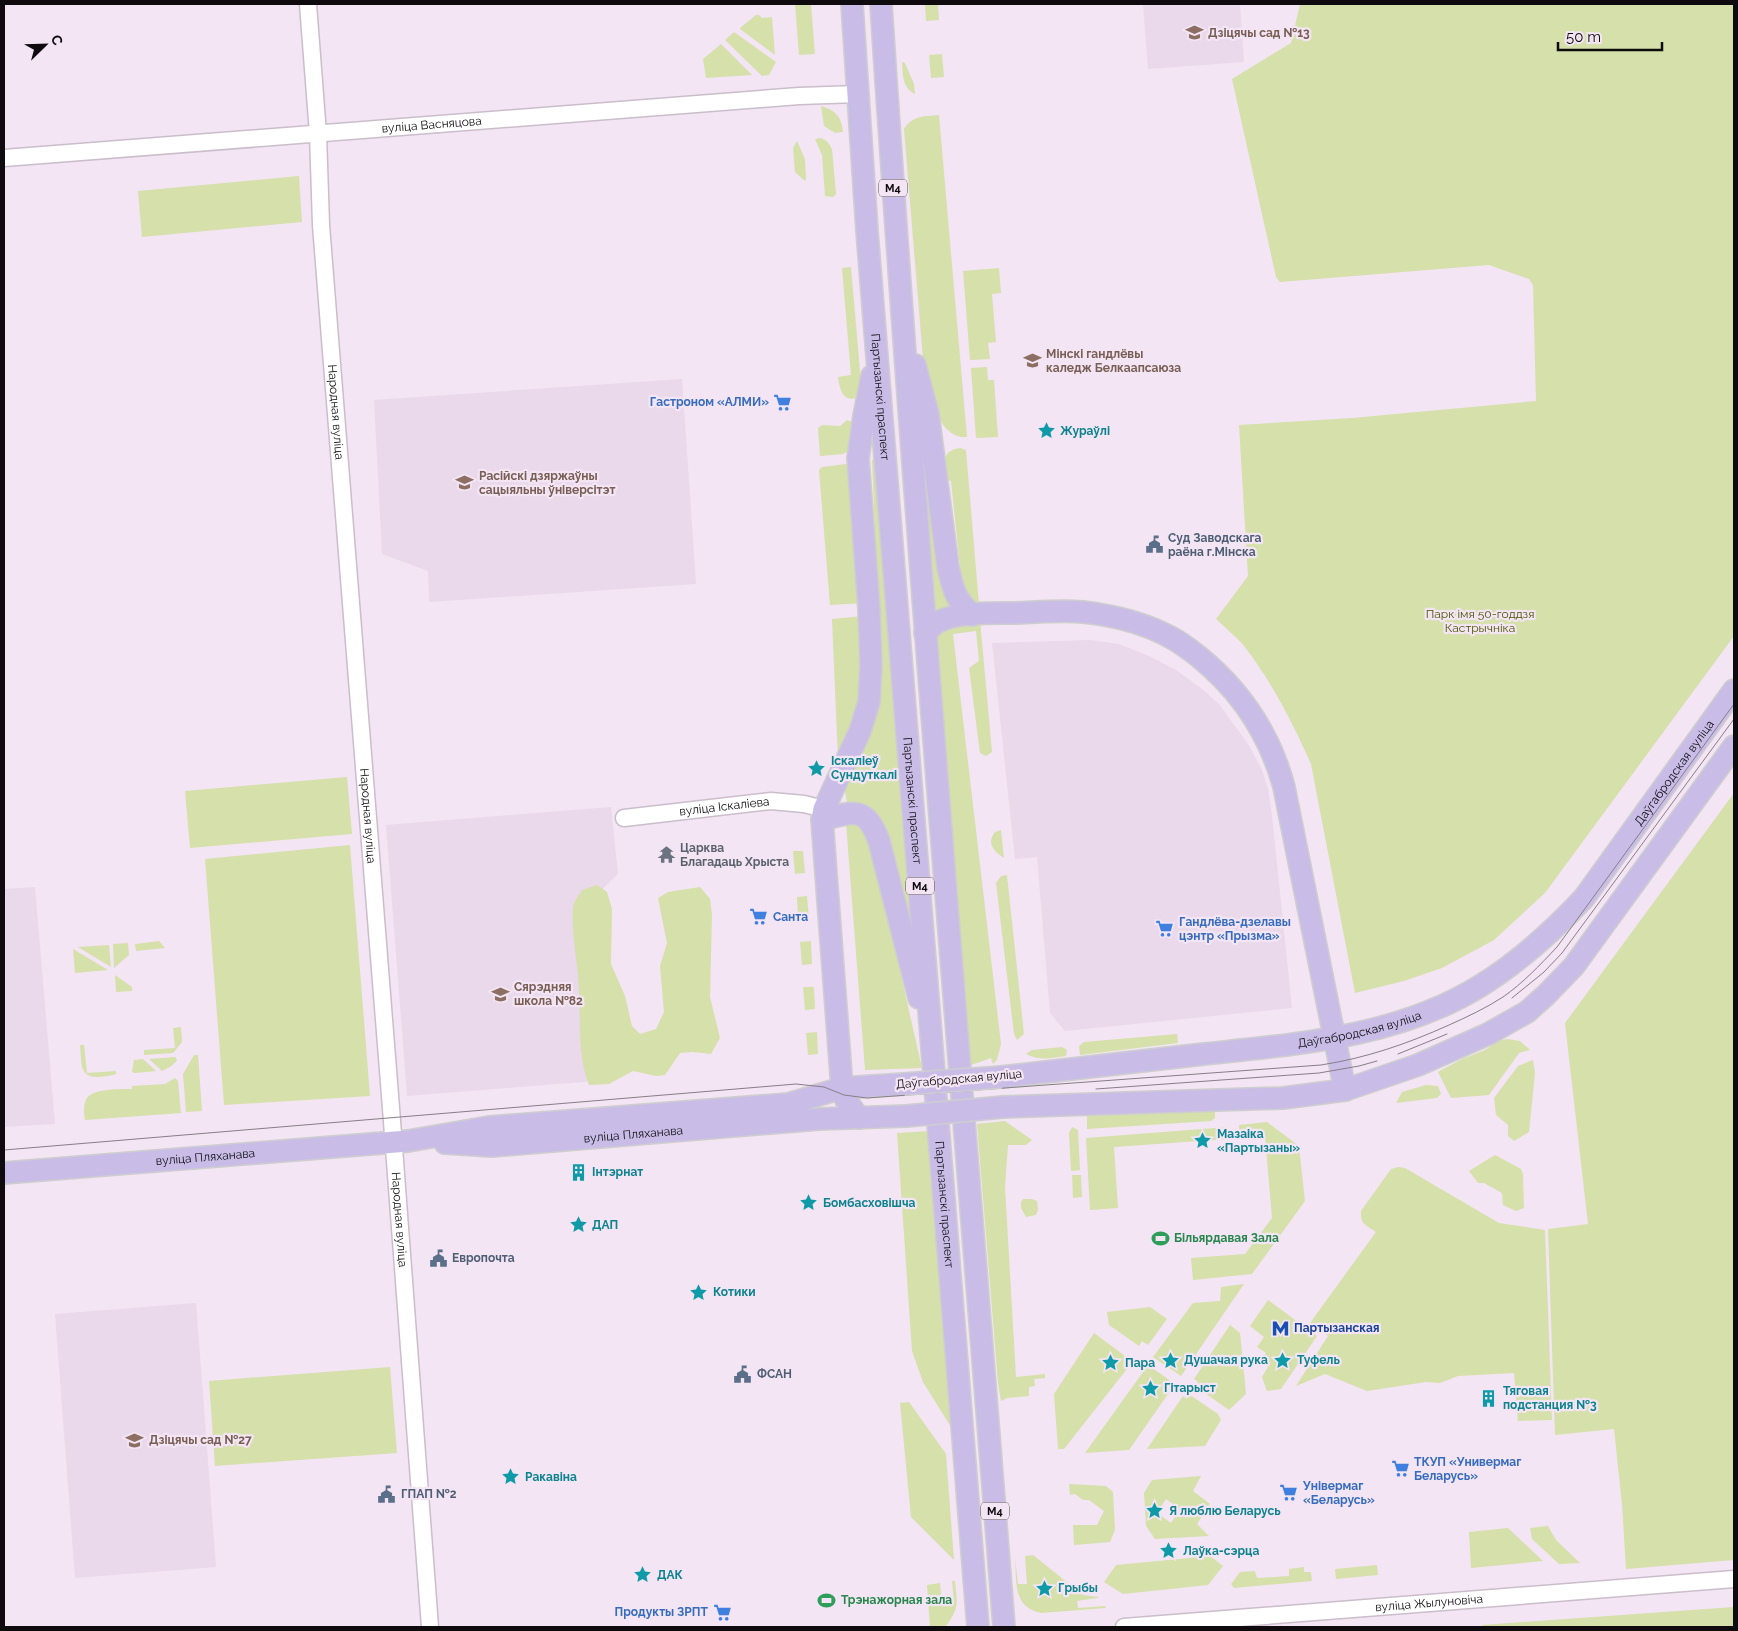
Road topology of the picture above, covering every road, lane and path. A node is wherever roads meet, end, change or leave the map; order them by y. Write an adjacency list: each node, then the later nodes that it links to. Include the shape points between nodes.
1 (308, 4): 6 (street, Народная вуліца)
2 (852, 4): 4 (main road, Партызанскі праспект / М4)
3 (881, 4): 5 (main road, Партызанскі праспект / М4)
4 (858, 94): 5 (main road); 6 (street, вуліца Васняцова); 9 (main road, Партызанскі праспект / М4)
5 (887, 101): 8 (main road, Партызанскі праспект / М4)
6 (318, 134): 7 (street, вуліца Васняцова); 23 (street, Народная вуліца, via 325,274)
7 (4, 158)
8 (903, 330): 10 (main road, via 928,414 948,567 958,601); 11 (main road, Партызанскі праспект / М4)
9 (877, 351): 14 (main road, via 858,458 870,628 869,702 860,731); 17 (main road, Партызанскі праспект / М4)
10 (972, 615): 11 (main road, via 938,621); 16 (main road, via 1097,613 1147,626 1185,646 1238,696 1258,724 1278,764)
11 (925, 633): 28 (main road, Партызанскі праспект / М4)
12 (1734, 690): 16 (main road, Даўгабродская вуліца, via 1584,898 1551,932 1488,981 1449,1002 1415,1017)
13 (1734, 746): 20 (main road, via 1574,966 1528,1012 1418,1066)
14 (823, 814): 15 (street, вуліца Іскаліева, via 804,804 770,801); 17 (main road, via 862,815 873,825); 19 (main road)
15 (624, 818)
16 (1334, 1039): 18 (main road, Даўгабродская вуліца); 20 (main road)
17 (934, 1055): 27 (main road, Партызанскі праспект / М4)
18 (1006, 1076): 19 (main road, Даўгабродская вуліца, bridge); 21 (main road)
19 (842, 1088): 22 (main road); 23 (main road, вуліца Пляханава, via 788,1104 489,1128)
20 (1345, 1090): 21 (main road, via 1274,1098)
21 (1029, 1106): 22 (main road, bridge)
22 (859, 1118): 23 (main road, вуліца Пляханава, via 492,1146)
23 (401, 1142): 24 (main road, вуліца Пляханава); 26 (street, Народная вуліца)
24 (4, 1173)
25 (1734, 1579): 29 (street, вуліца Жылуновіча)
26 (430, 1627)
27 (978, 1627)
28 (1004, 1627)
29 (1124, 1627)

